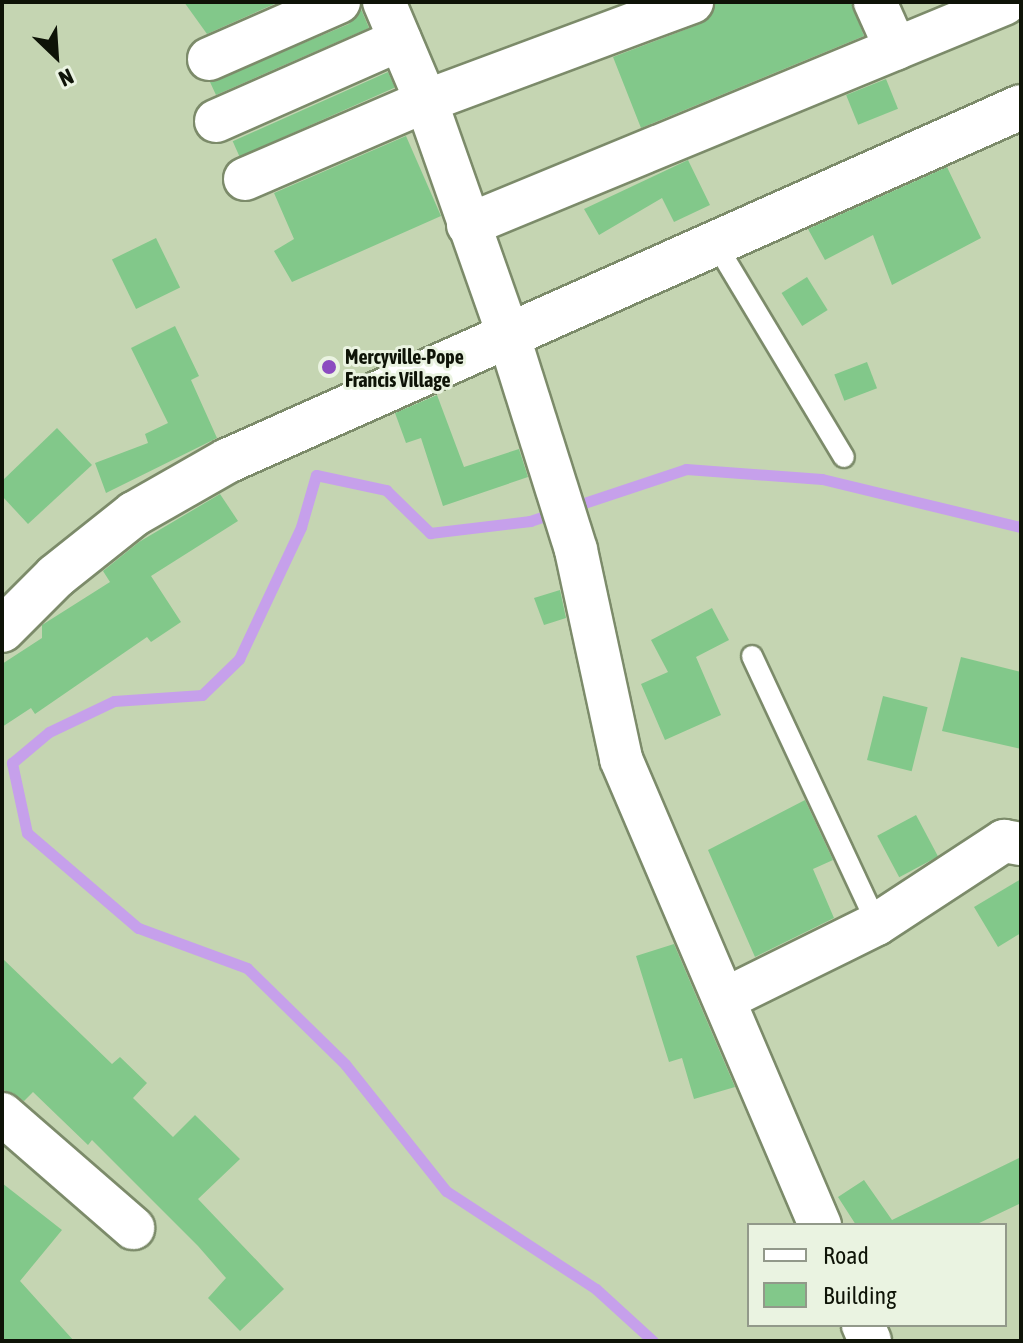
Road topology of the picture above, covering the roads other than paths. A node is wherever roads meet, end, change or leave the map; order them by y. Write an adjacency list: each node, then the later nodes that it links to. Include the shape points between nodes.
1 (339, 2): 8 (street)
2 (384, 2): 6 (street)
3 (692, 2): 9 (street)
4 (875, 2): 7 (street)
5 (1006, 3): 7 (street)
6 (400, 40): 9 (street); 11 (street)
7 (896, 49): 13 (street)
8 (209, 59)
9 (426, 101): 12 (street); 13 (street)
10 (1021, 107): 14 (street)
11 (216, 121)
12 (245, 179)
13 (468, 225): 15 (street)
14 (714, 241): 15 (street); 16 (lane)
15 (508, 334): 17 (street, via 227,461 134,514 56,576); 21 (street, via 576,550 621,759)
16 (844, 457)
17 (2, 630)
18 (752, 656): 20 (lane)
19 (1021, 844): 20 (street, via 1004,841)
20 (877, 924): 21 (street)
21 (725, 999): 23 (street)
22 (2, 1114): 24 (street)
23 (819, 1223)
24 (133, 1228)

